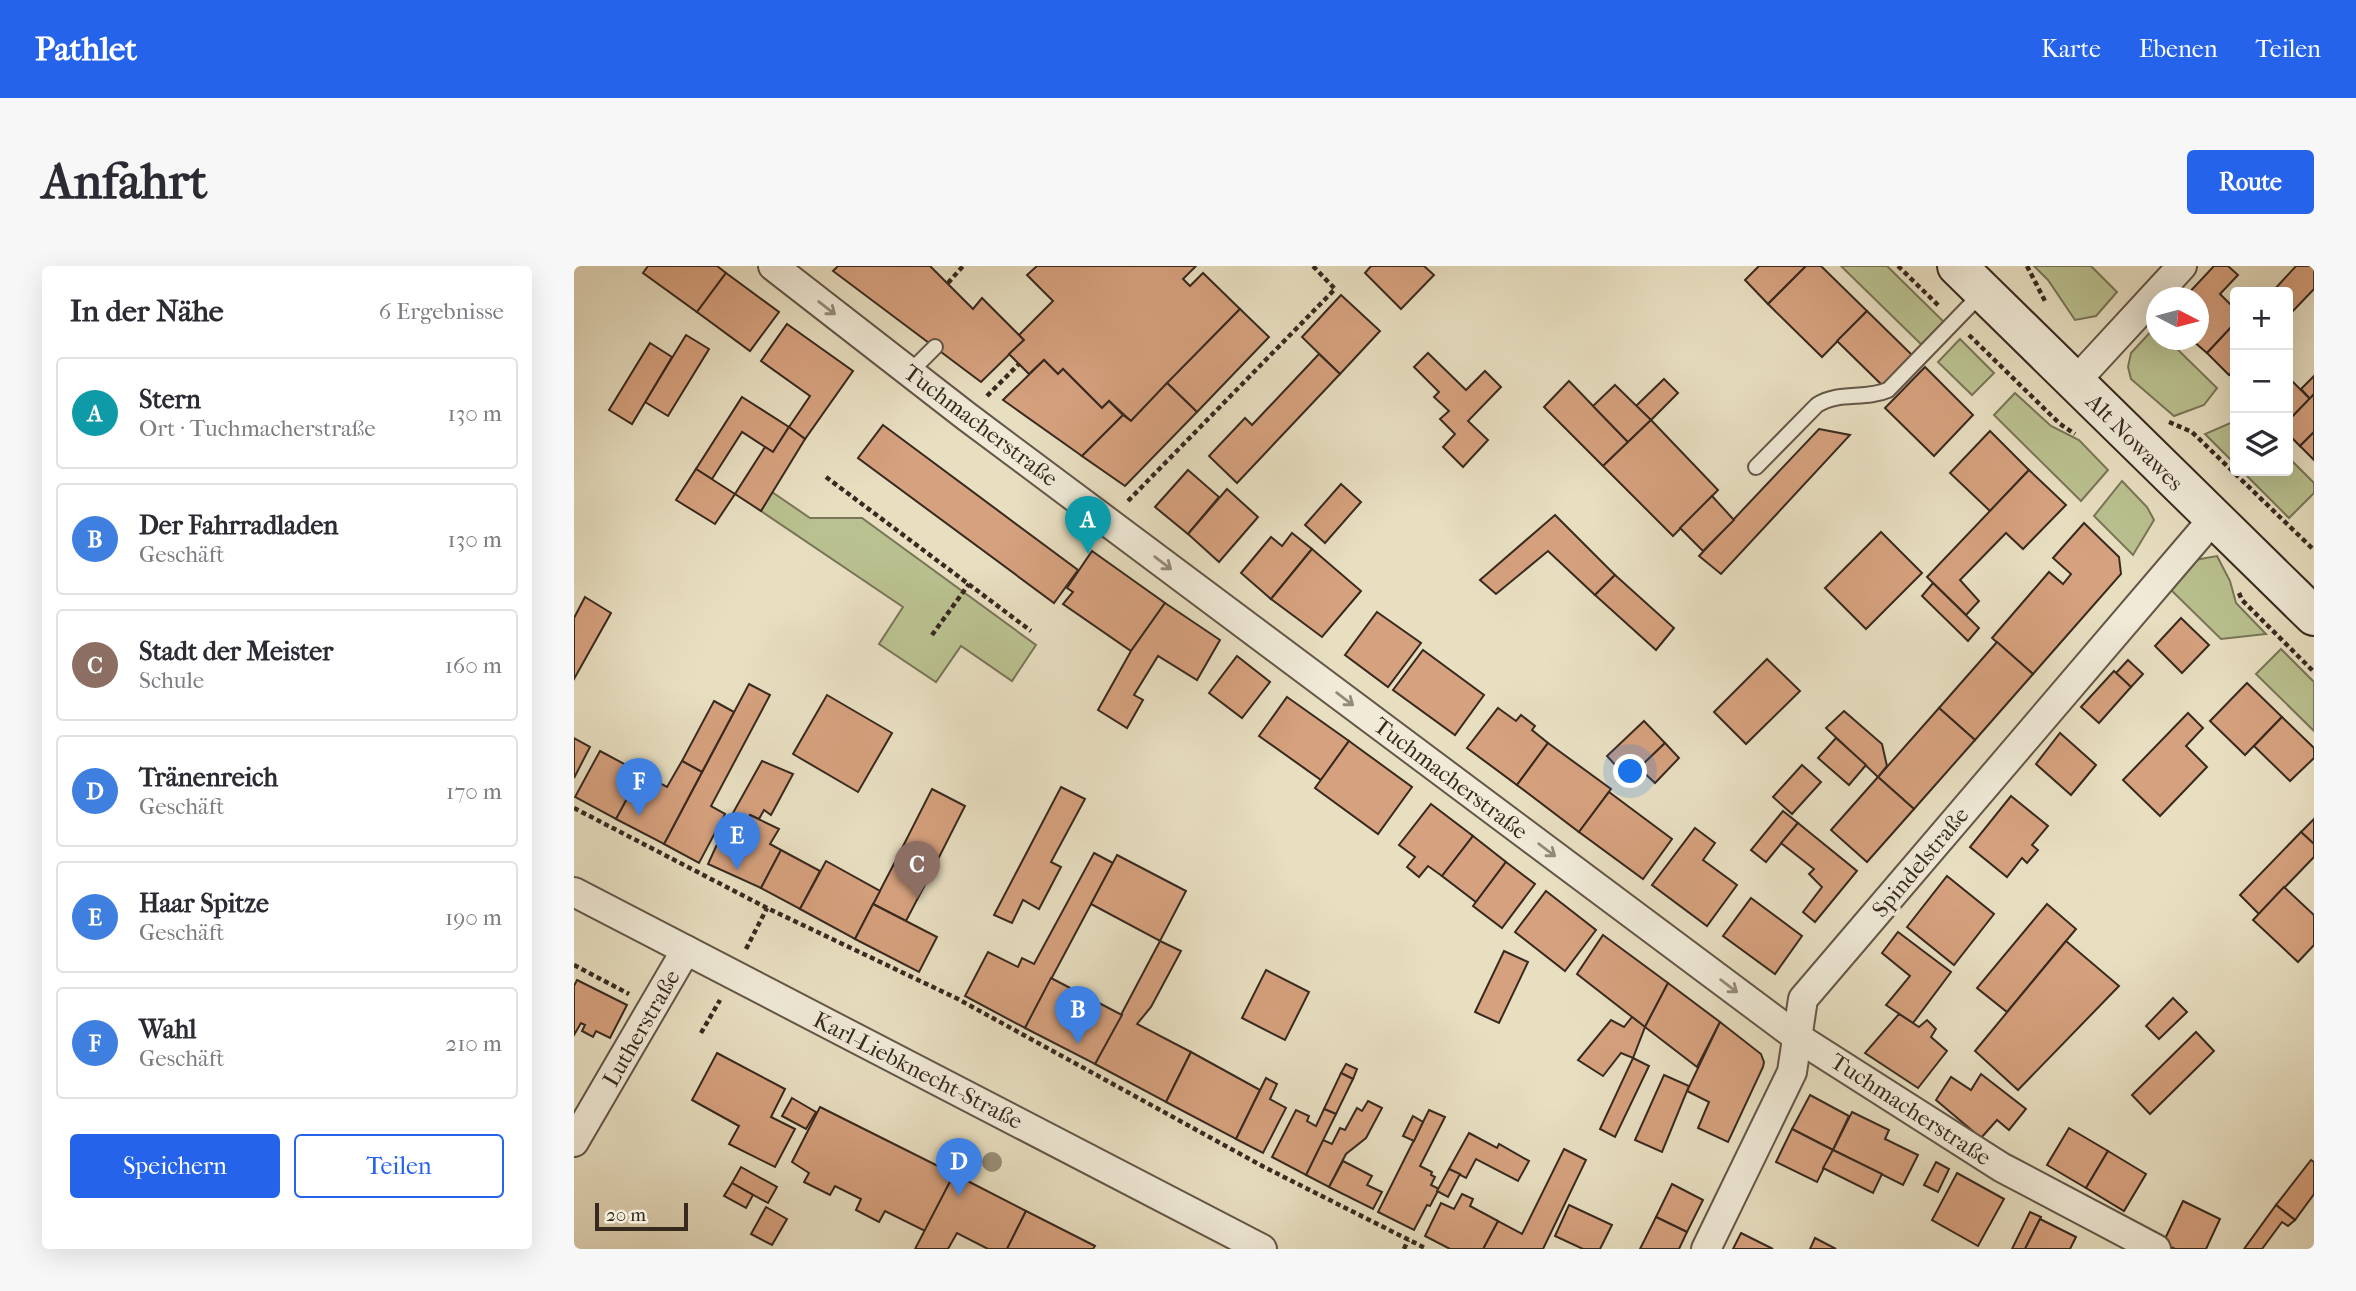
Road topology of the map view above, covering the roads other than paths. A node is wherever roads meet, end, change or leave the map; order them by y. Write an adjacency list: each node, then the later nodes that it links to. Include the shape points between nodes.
1 (773, 266): 5 (street, Tuchmacherstraße, one-way to 5)
2 (2182, 266): 6 (street)
3 (1970, 279): 6 (street, Alt Nowawes); 7 (lane, via 1888,390 1825,399)
4 (935, 347): 5 (lane)
5 (910, 372): 12 (street, Tuchmacherstraße, one-way to 12)
6 (2074, 383): 8 (street, Alt Nowawes)
7 (1756, 467)
8 (2213, 519): 9 (street, Alt Nowawes); 12 (street, Spindelstraße, via 1803,999)
9 (2314, 617)
10 (574, 892): 11 (street, Karl-Liebknecht-Straße)
11 (686, 950): 13 (street, Lutherstraße); 14 (street, Karl-Liebknecht-Straße)
12 (1797, 1037): 15 (street, Spindelstraße, via 1792,1072); 16 (street, Tuchmacherstraße, via 2001,1167)
13 (574, 1142)
14 (1262, 1249)
15 (1706, 1249)
16 (2156, 1249)

